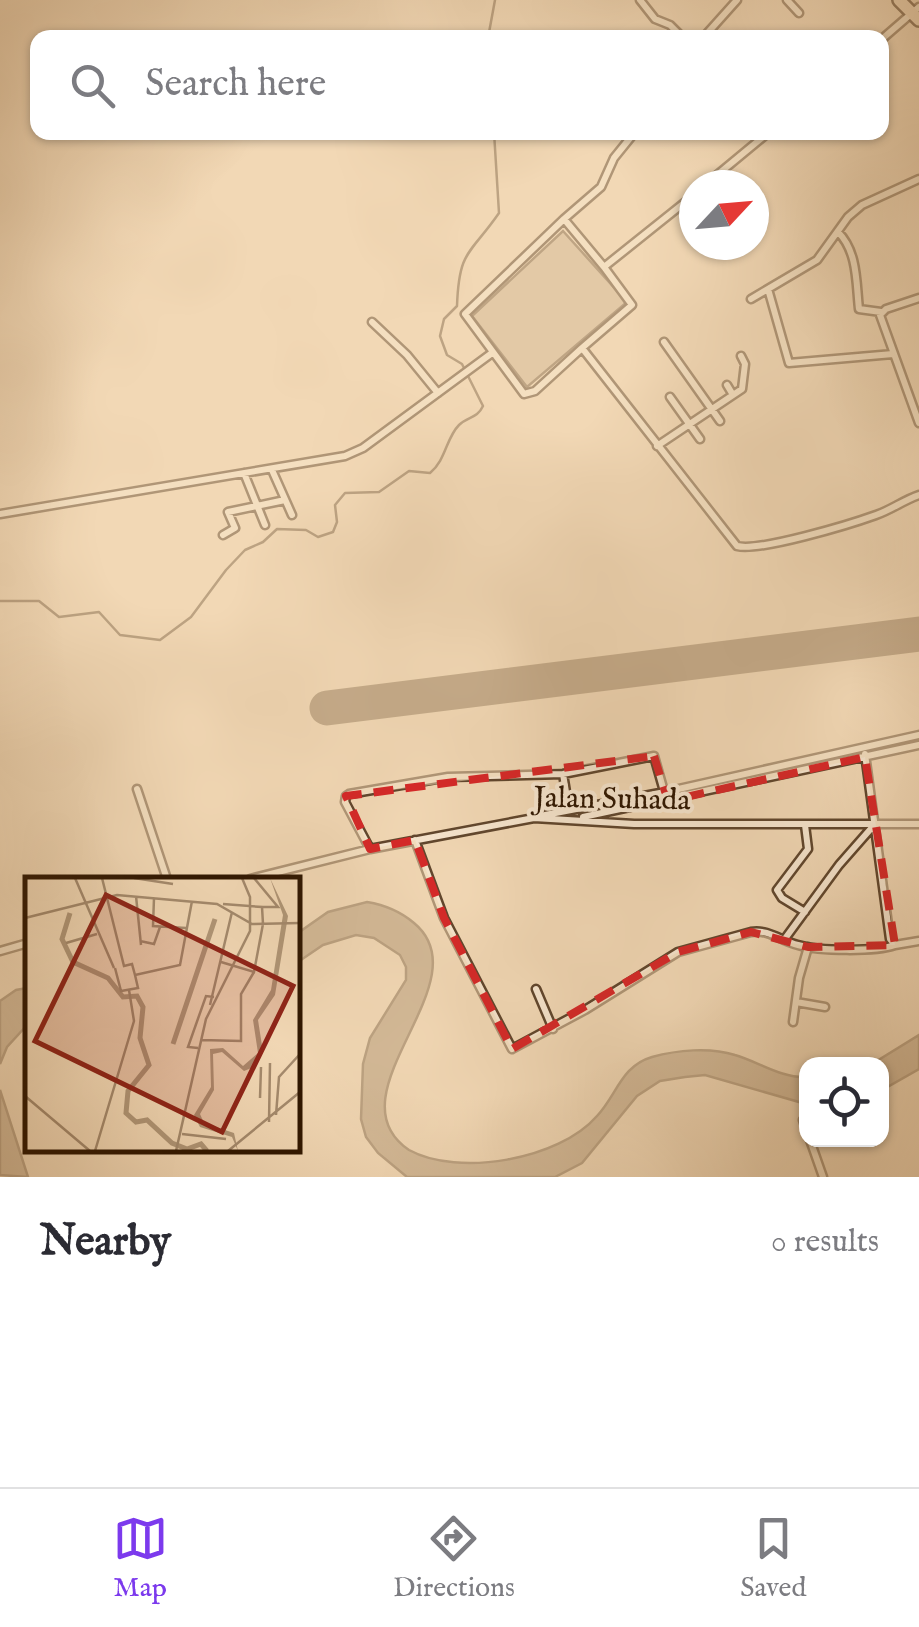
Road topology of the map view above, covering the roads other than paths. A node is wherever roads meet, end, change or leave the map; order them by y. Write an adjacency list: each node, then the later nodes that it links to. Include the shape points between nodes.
1 (640, 0): 7 (street)
2 (737, 0): 8 (street)
3 (787, 0): 5 (street)
4 (899, 0): 6 (highway)
5 (799, 13)
6 (917, 14): 9 (street)
7 (675, 30)
8 (710, 30)
9 (889, 34)
10 (629, 140): 15 (street, via 601,187)
11 (759, 140): 12 (street)
12 (723, 170)
13 (919, 178): 16 (street, via 871,199)
14 (679, 207): 17 (street)
15 (564, 219): 17 (street); 25 (street, via 465,314)
16 (838, 232): 18 (street, via 817,260); 21 (street, via 855,268 859,309)
17 (604, 268): 24 (street, via 632,305)
18 (768, 288): 20 (street); 26 (street, via 789,363)
19 (919, 298): 21 (street)
20 (751, 299)
21 (881, 312): 26 (street)
22 (372, 322): 29 (street)
23 (664, 342): 32 (street)
24 (582, 348): 25 (street, via 529,395); 37 (street)
25 (492, 353): 29 (street)
26 (893, 354): 33 (street)
27 (742, 356): 30 (street, via 743,386)
28 (727, 385): 30 (street)
29 (438, 392): 38 (street, via 363,448)
30 (733, 394): 32 (street)
31 (670, 397): 35 (street)
32 (711, 410): 34 (street); 35 (street)
33 (918, 419)
34 (720, 420)
35 (689, 425): 36 (street); 37 (street)
36 (700, 439)
37 (657, 446): 40 (street, via 728,539 744,548 876,516)
38 (272, 470): 39 (street); 41 (street)
39 (244, 473): 42 (street); 43 (street)
40 (919, 494)
41 (285, 500): 42 (street); 44 (street)
42 (256, 506): 45 (street); 46 (street, via 228,512 235,528)
43 (0, 514)
44 (292, 516)
45 (265, 524)
46 (223, 535)
47 (919, 735): 49 (street)
48 (919, 746): 49 (street)
49 (864, 753): 51 (street); 58 (street)
50 (563, 774): 53 (street, via 654,756); 55 (street); 62 (street, via 448,777 350,794 346,802)
51 (738, 781): 53 (street); 54 (street)
52 (137, 790): 63 (street)
53 (666, 792): 54 (street); 55 (street)
54 (666, 802): 57 (street)
55 (569, 810): 56 (street)
56 (534, 818): 57 (street, Jalan Suhada); 61 (street, Jalan Suhada)
57 (572, 819): 60 (street, Jalan Suhada)
58 (876, 823): 59 (street, Jalan Suhada); 60 (street, Jalan Suhada); 65 (street); 69 (street)
59 (919, 824)
60 (805, 825): 65 (street, via 808,849 777,890)
61 (414, 840): 62 (street, Jalan Suhada); 76 (street, via 444,918 509,1047)
62 (370, 848): 64 (street, Jalan Suhada)
63 (166, 877)
64 (261, 877)
65 (805, 912): 66 (street)
66 (784, 940): 70 (street); 76 (street, via 762,930 678,952)
67 (919, 940): 69 (street)
68 (25, 944): 71 (street)
69 (895, 945): 70 (street)
70 (808, 947): 73 (street)
71 (0, 951)
72 (536, 989): 76 (street)
73 (796, 1002): 74 (street); 75 (street)
74 (826, 1007)
75 (793, 1022)
76 (553, 1029)
77 (812, 1147): 78 (street)
78 (823, 1177)

